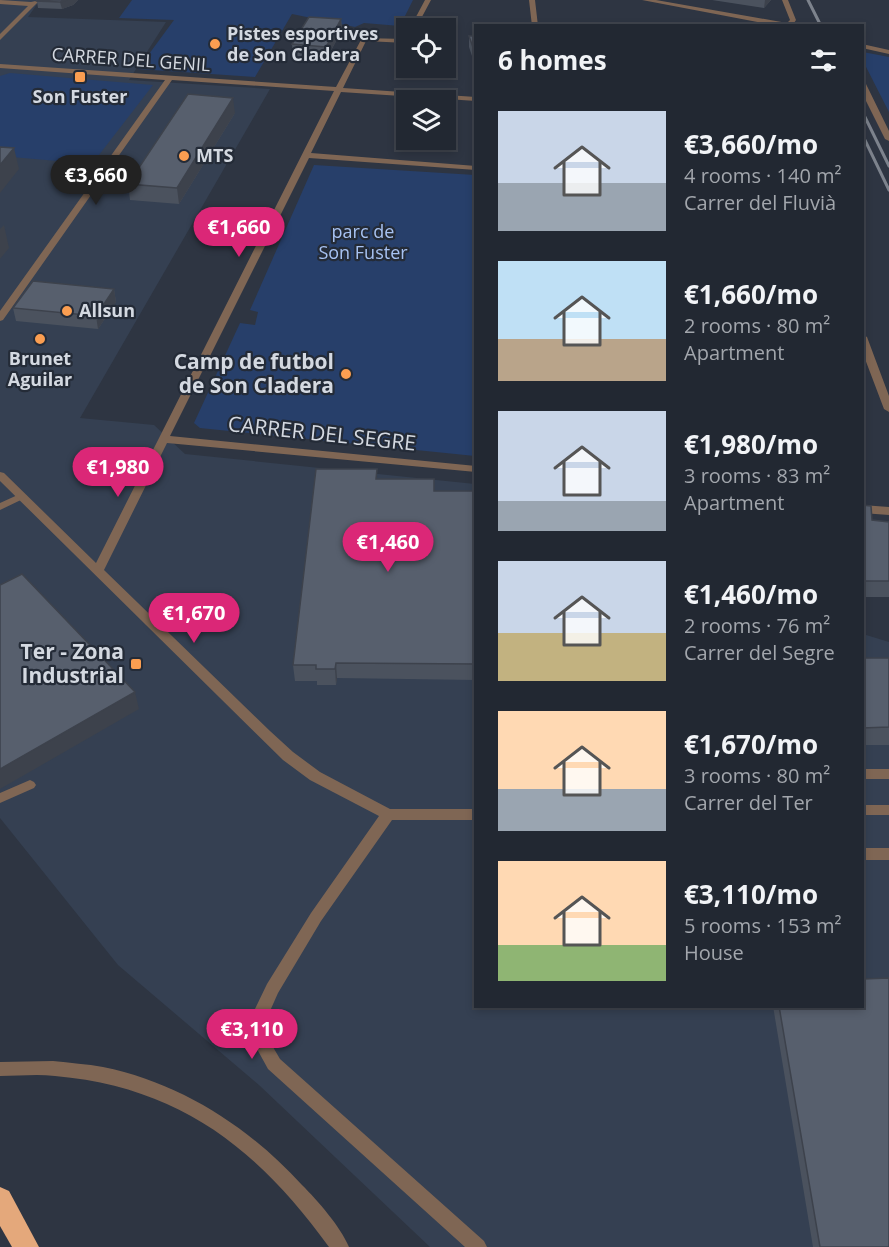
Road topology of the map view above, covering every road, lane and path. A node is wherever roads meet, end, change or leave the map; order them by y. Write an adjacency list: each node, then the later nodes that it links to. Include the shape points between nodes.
1 (428, 0): 8 (street)
2 (532, 0): 9 (street)
3 (645, 0): 7 (street)
4 (785, 0): 12 (street)
5 (0, 2): 6 (street)
6 (35, 2): 13 (street)
7 (740, 17): 10 (street); 11 (street)
8 (418, 18)
9 (535, 24)
10 (743, 24)
11 (778, 24)
12 (791, 24)
13 (0, 38)
14 (396, 41): 20 (street, via 364,39)
15 (864, 46): 16 (street)
16 (889, 52)
17 (0, 66): 18 (street, CARRER DEL GENIL)
18 (170, 78): 20 (street, CARRER DEL GENIL); 25 (street)
19 (864, 88): 22 (street)
20 (338, 89): 21 (street, CARRER DEL GENIL); 23 (street)
21 (474, 99)
22 (889, 139)
23 (305, 154): 24 (street); 28 (street)
24 (474, 168)
25 (0, 318)
26 (864, 342): 27 (street)
27 (889, 409)
28 (164, 439): 29 (street, CARRER DEL SEGRE); 35 (street)
29 (474, 469)
30 (0, 475): 31 (street)
31 (22, 496): 32 (lane); 35 (street)
32 (0, 507)
33 (864, 508): 34 (street)
34 (889, 511)
35 (98, 571): 42 (street, via 288,756 315,777)
36 (864, 774): 37 (street)
37 (889, 774)
38 (30, 785): 39 (lane)
39 (0, 798)
40 (864, 810): 41 (street)
41 (889, 810)
42 (388, 814): 43 (street); 50 (street, via 316,916 272,989 262,1011 265,1049 274,1064)
43 (474, 814)
44 (864, 854): 45 (street)
45 (889, 854)
46 (0, 1069): 49 (street, via 54,1068 106,1075 171,1095 233,1131 285,1178)
47 (0, 1200): 48 (highway)
48 (26, 1247)
49 (340, 1247)
50 (478, 1247)

